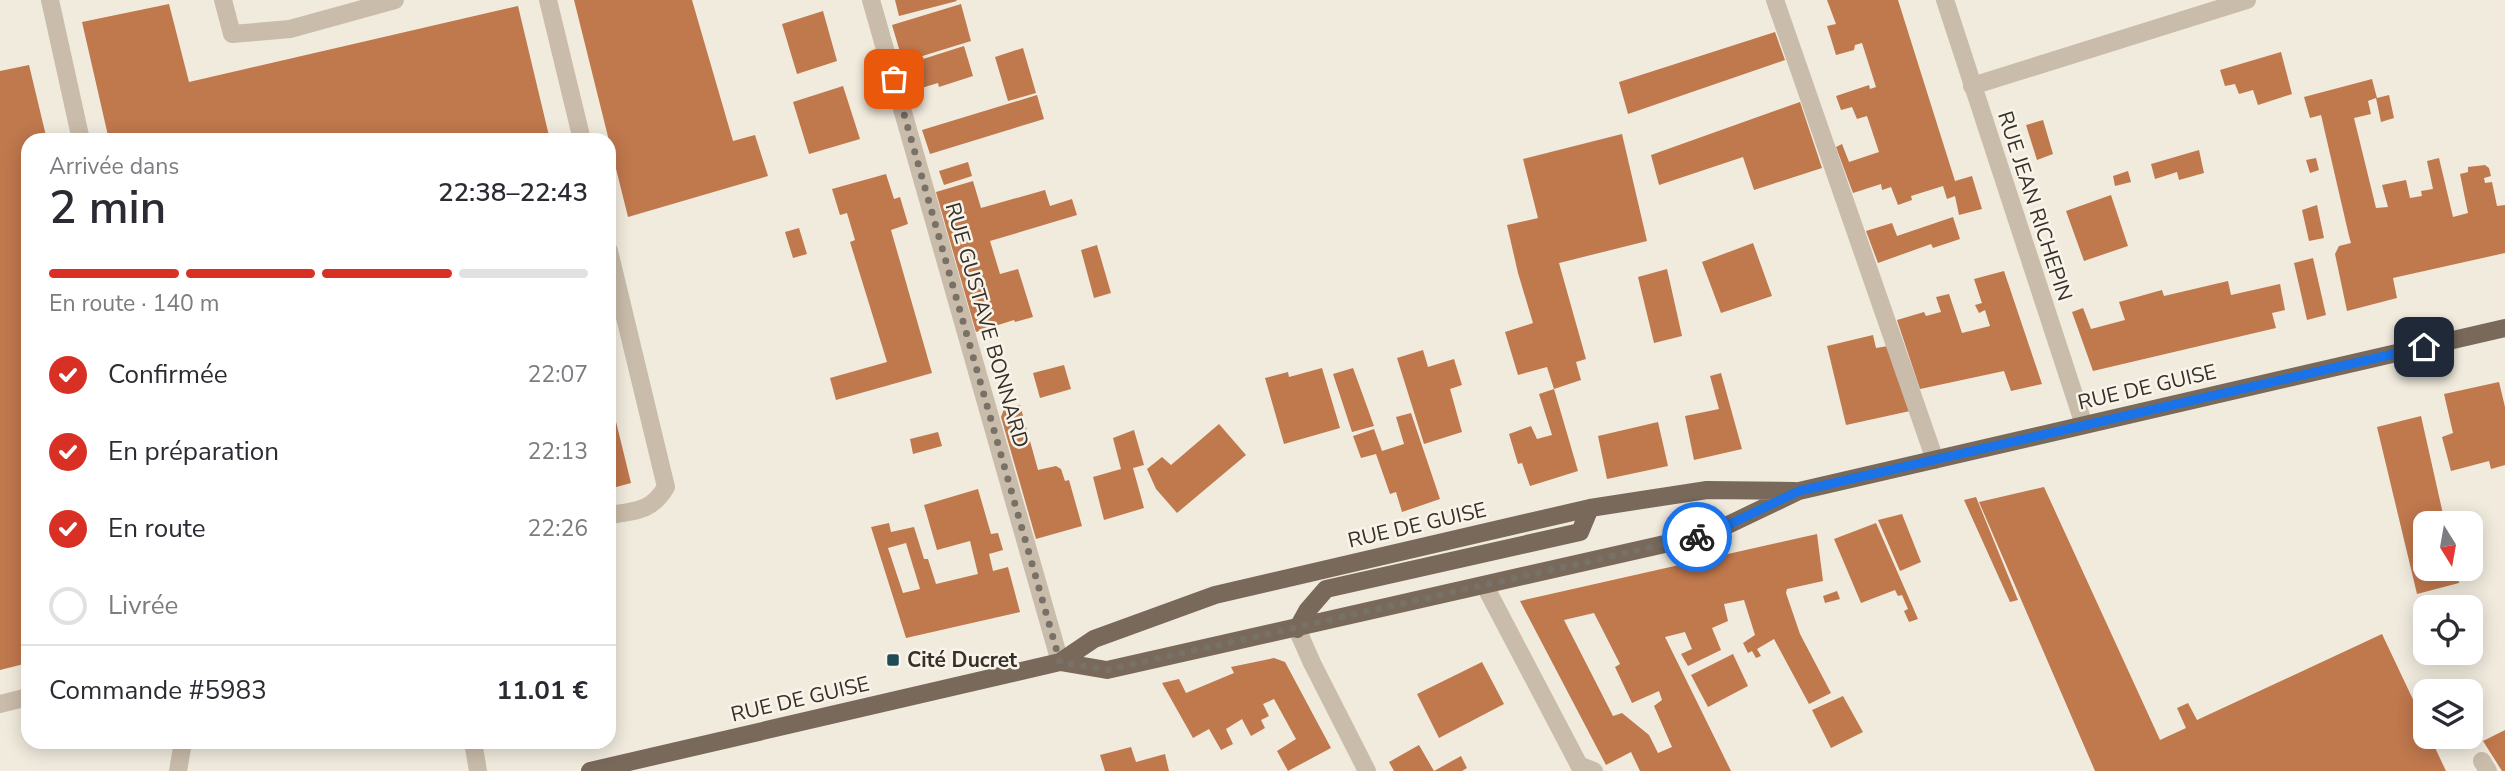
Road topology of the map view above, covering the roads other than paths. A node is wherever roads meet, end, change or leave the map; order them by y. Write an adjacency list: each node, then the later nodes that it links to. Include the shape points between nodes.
1 (50, 0): 10 (street)
2 (223, 0): 3 (street, via 232,34 290,29)
3 (395, 0)
4 (548, 0): 11 (street)
5 (871, 0): 21 (street, RUE GUSTAVE BONNARD)
6 (1775, 0): 15 (street)
7 (1945, 0): 9 (street, RUE JEAN RICHEPIN)
8 (2247, 0): 9 (street)
9 (1972, 86): 14 (street, RUE JEAN RICHEPIN)
10 (79, 133)
11 (580, 133)
12 (616, 280): 18 (street, via 666,486 657,501)
13 (2505, 328): 14 (main road, RUE DE GUISE)
14 (2084, 425): 15 (main road, RUE DE GUISE)
15 (1935, 460): 16 (main road, RUE DE GUISE)
16 (1799, 491): 17 (main road, RUE DE GUISE, via 1707,490); 19 (main road, RUE DE GUISE, via 1709,534)
17 (1590, 508): 20 (main road, via 1580,532 1326,589); 21 (main road, RUE DE GUISE, via 1215,595 1094,639)
18 (616, 514)
19 (1485, 586): 20 (main road, RUE DE GUISE); 30 (street, via 1579,765)
20 (1297, 629): 21 (main road, RUE DE GUISE, via 1107,670); 29 (street)
21 (1060, 662): 28 (main road, RUE DE GUISE)
22 (21, 700): 23 (street)
23 (0, 704)
24 (182, 749): 26 (street)
25 (474, 749): 27 (street)
26 (178, 771)
27 (478, 771)
28 (590, 771)
29 (1367, 771)
30 (1594, 771)

